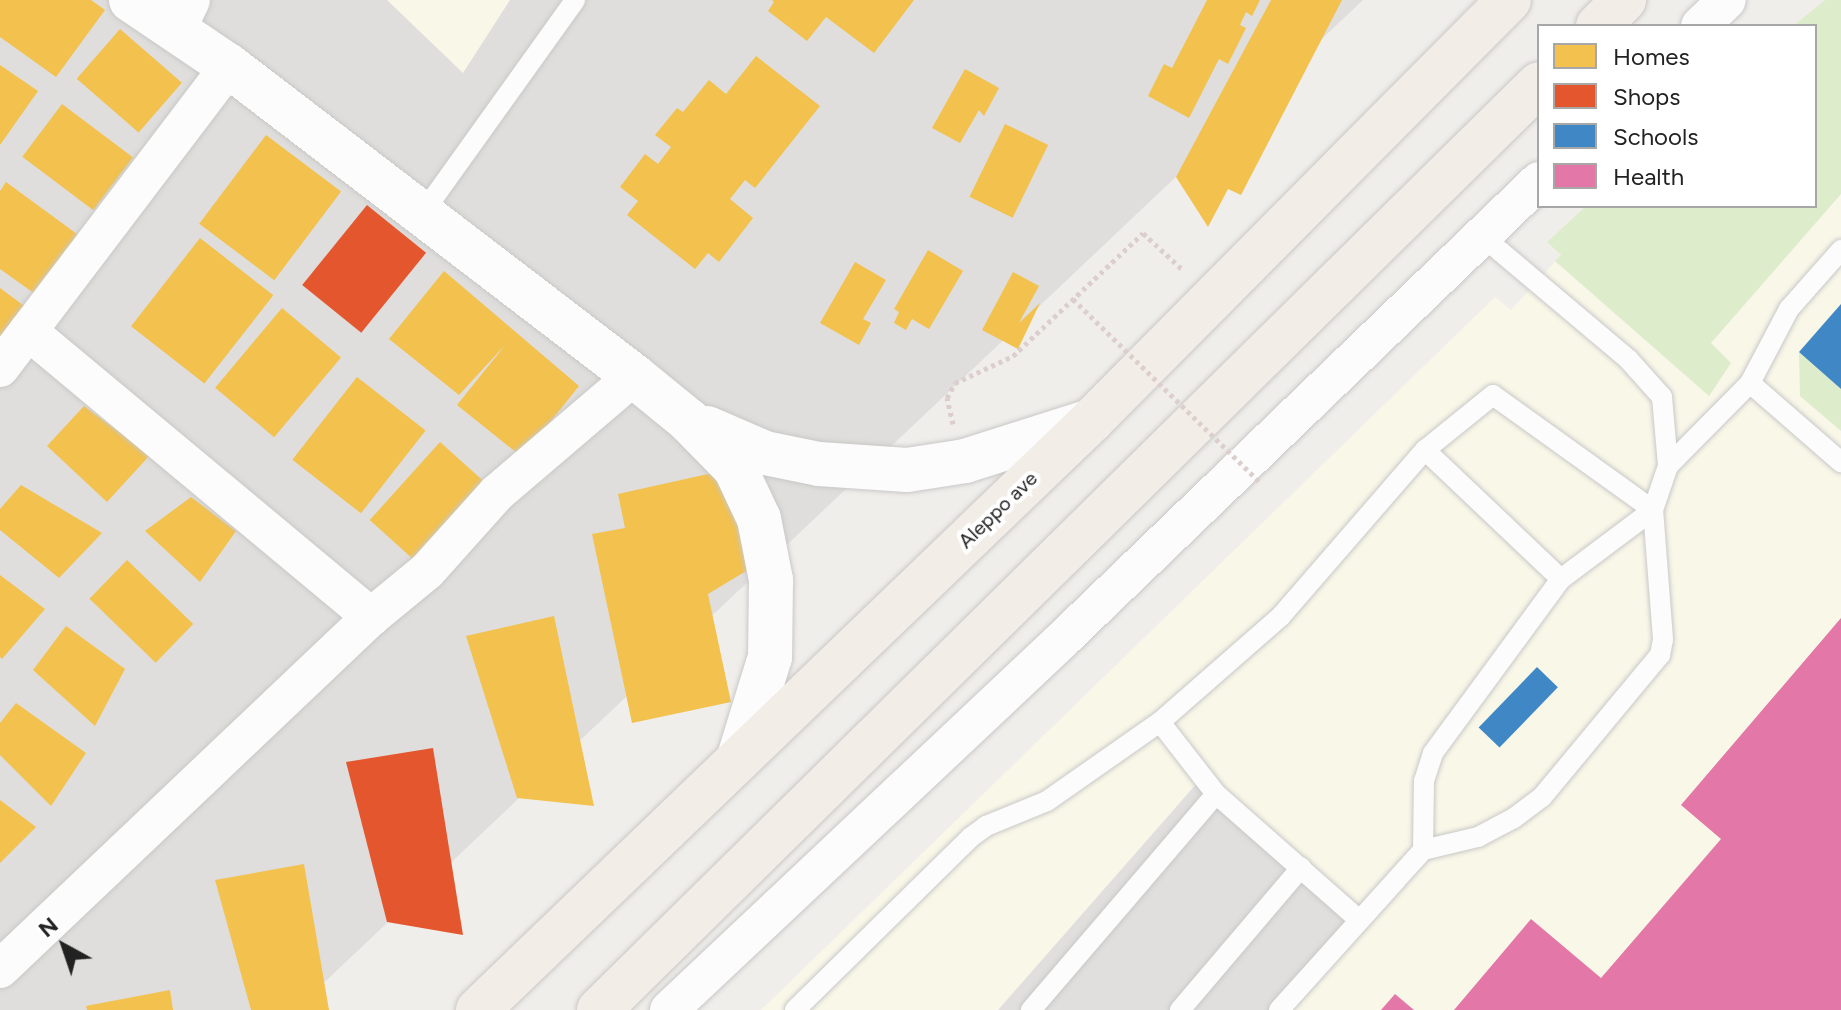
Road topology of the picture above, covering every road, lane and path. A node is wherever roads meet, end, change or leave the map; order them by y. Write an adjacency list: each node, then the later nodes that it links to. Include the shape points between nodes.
1 (131, 0): 6 (street)
2 (575, 0): 12 (lane)
3 (1509, 0): 16 (main road, Aleppo ave)
4 (1624, 0): 7 (main road)
5 (1727, 0): 8 (street)
6 (184, 15): 9 (street)
7 (1600, 24)
8 (1702, 24)
9 (229, 66): 12 (street); 17 (street)
10 (1537, 86): 39 (main road)
11 (1537, 183): 13 (street)
12 (422, 214): 19 (street)
13 (1482, 236): 26 (lane, via 1628,359 1662,397); 40 (street)
14 (1841, 250): 20 (lane, via 1789,309)
15 (1073, 299): 16 (path, via 1143,233); 24 (path, via 1013,356 950,389 947,407); 27 (path, bridge)
16 (1212, 299): 22 (main road, Aleppo ave)
17 (28, 331): 18 (street); 30 (street)
18 (0, 368)
19 (634, 376): 21 (street); 30 (street, via 497,493 427,571)
20 (1750, 383): 25 (lane); 26 (lane)
21 (688, 420): 24 (street, via 765,453 819,464 907,470); 32 (street, via 735,468 759,519 771,580 770,657)
22 (1091, 421): 24 (street); 32 (main road, Aleppo ave)
23 (1425, 450): 28 (lane, via 1493,395); 29 (lane); 31 (lane, via 1281,616)
24 (965, 461)
25 (1841, 462)
26 (1668, 466): 28 (lane)
27 (1259, 481)
28 (1653, 510): 29 (lane); 34 (lane, via 1660,655 1542,797 1478,837)
29 (1561, 579): 34 (lane, via 1433,753 1424,781)
30 (371, 617): 37 (street)
31 (1160, 722): 33 (lane); 41 (lane, via 1047,801 971,837)
32 (739, 757): 38 (main road, Aleppo ave)
33 (1216, 794): 35 (lane); 42 (lane)
34 (1423, 850): 36 (lane)
35 (1301, 868): 36 (lane); 43 (lane)
36 (1358, 919): 44 (lane)
37 (0, 969)
38 (478, 1010)
39 (599, 1010)
40 (669, 1010)
41 (795, 1010)
42 (1031, 1010)
43 (1180, 1010)
44 (1279, 1010)

